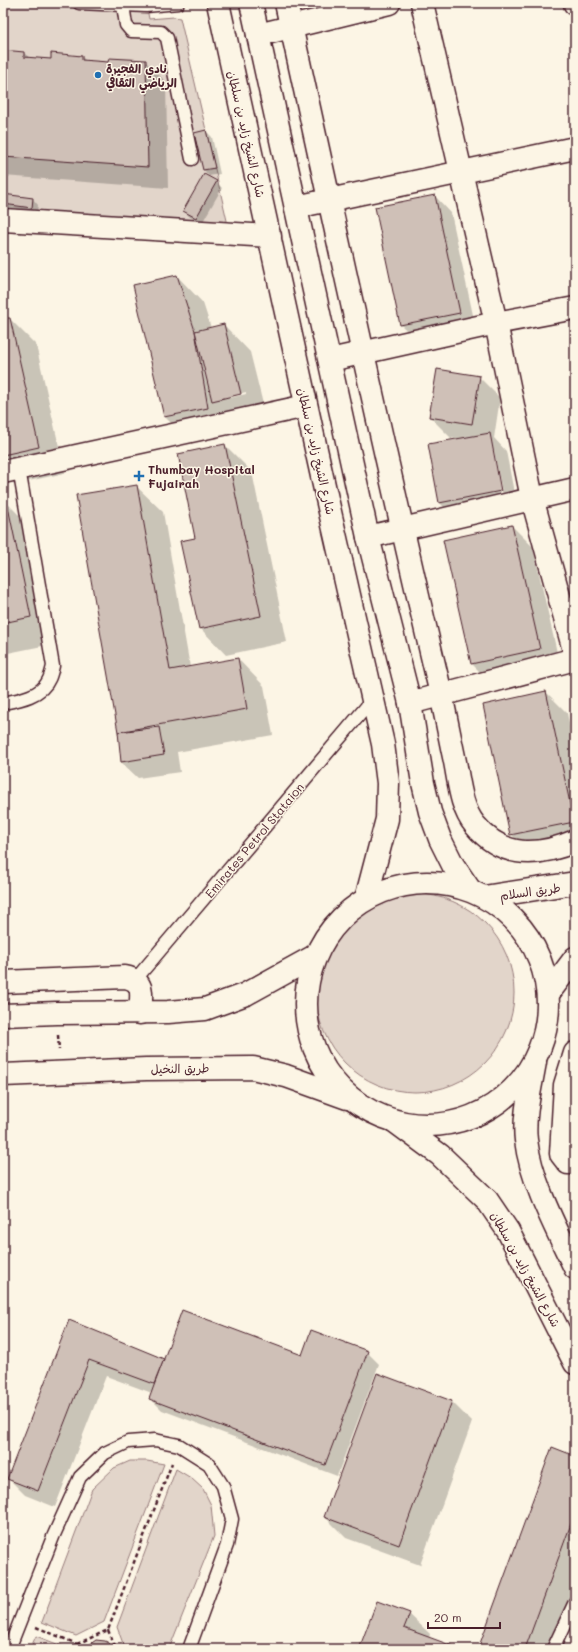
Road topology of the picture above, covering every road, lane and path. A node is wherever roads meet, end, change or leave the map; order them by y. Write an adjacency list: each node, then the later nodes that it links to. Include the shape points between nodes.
1 (79, 3): 8 (lane)
2 (178, 3): 8 (lane, via 146,6)
3 (218, 3): 17 (main road, شارع الشيخ زايد بن سلطان)
4 (251, 3): 10 (main road)
5 (286, 3): 9 (main road)
6 (389, 3): 9 (main road)
7 (422, 3): 13 (main road)
8 (123, 4): 12 (lane, via 126,25 131,31 161,32 167,38)
9 (292, 27): 10 (main road); 14 (main road)
10 (258, 35): 15 (main road)
11 (575, 148): 13 (main road)
12 (192, 159)
13 (462, 172): 14 (main road); 19 (main road)
14 (329, 200): 15 (main road); 20 (main road)
15 (296, 207): 21 (main road)
16 (3, 220): 17 (main road)
17 (270, 236): 22 (main road, شارع الشيخ زايد بن سلطان)
18 (575, 308): 19 (main road)
19 (496, 323): 20 (main road); 25 (main road)
20 (363, 353): 21 (main road); 26 (main road)
21 (330, 360): 27 (main road)
22 (306, 406): 23 (main road); 31 (main road, شارع الشيخ زايد بن سلطان)
23 (11, 470): 32 (lane, via 52,666 49,680 38,692 23,700)
24 (575, 489): 25 (main road)
25 (532, 498): 26 (main road); 28 (main road)
26 (402, 529): 27 (main road); 30 (main road)
27 (368, 537): 33 (main road)
28 (575, 654)
29 (575, 659): 30 (main road)
30 (441, 695): 33 (main road); 34 (main road, via 465,807 474,824 488,838 504,847 523,852 542,853)
31 (373, 699): 37 (main road, شارع الشيخ زايد بن سلطان, via 388,783 387,819); 40 (lane, Emirates Petrol Stataion)
32 (3, 703)
33 (410, 703): 36 (main road, via 430,812 453,865)
34 (575, 841)
35 (575, 883): 36 (main road, طريق السلام)
36 (477, 894): 37 (main road, via 435,883 399,886); 42 (main road, via 516,921 538,955)
37 (366, 899): 38 (main road, via 335,923)
38 (315, 956): 44 (main road, via 246,994 205,1010); 50 (main road, via 306,986 306,1018 314,1049 330,1077)
39 (575, 958): 42 (main road)
40 (135, 980): 41 (main road, via 125,977); 44 (main road, via 141,990)
41 (3, 982)
42 (548, 994): 47 (main road, via 544,1039)
43 (57, 1013): 44 (main road); 45 (main road); 48 (path)
44 (140, 1013)
45 (3, 1015)
46 (575, 1053): 52 (main road, via 565,1085 561,1154 568,1163)
47 (535, 1060): 51 (main road, via 510,1093 476,1115 435,1125); 53 (main road, via 526,1117 527,1146 531,1166 549,1212)
48 (60, 1073): 49 (main road, طريق النخيل); 50 (main road, طريق النخيل, via 168,1068 253,1068 286,1076)
49 (3, 1075)
50 (352, 1100): 51 (main road, via 372,1112)
51 (394, 1120): 54 (main road, شارع الشيخ زايد بن سلطان, via 440,1155 487,1200 508,1232)
52 (575, 1163)
53 (575, 1268)
54 (575, 1363)
55 (179, 1445): 57 (lane, via 155,1440 128,1442 105,1453 80,1477 53,1536); 58 (path); 63 (lane, via 209,1464 223,1486 232,1519 227,1545)
56 (575, 1602): 64 (lane)
57 (20, 1621): 59 (path); 60 (lane)
58 (108, 1630): 59 (path); 62 (path)
59 (77, 1644): 61 (path)
60 (9, 1649)
61 (79, 1649)
62 (116, 1649)
63 (189, 1649)
64 (553, 1649)

